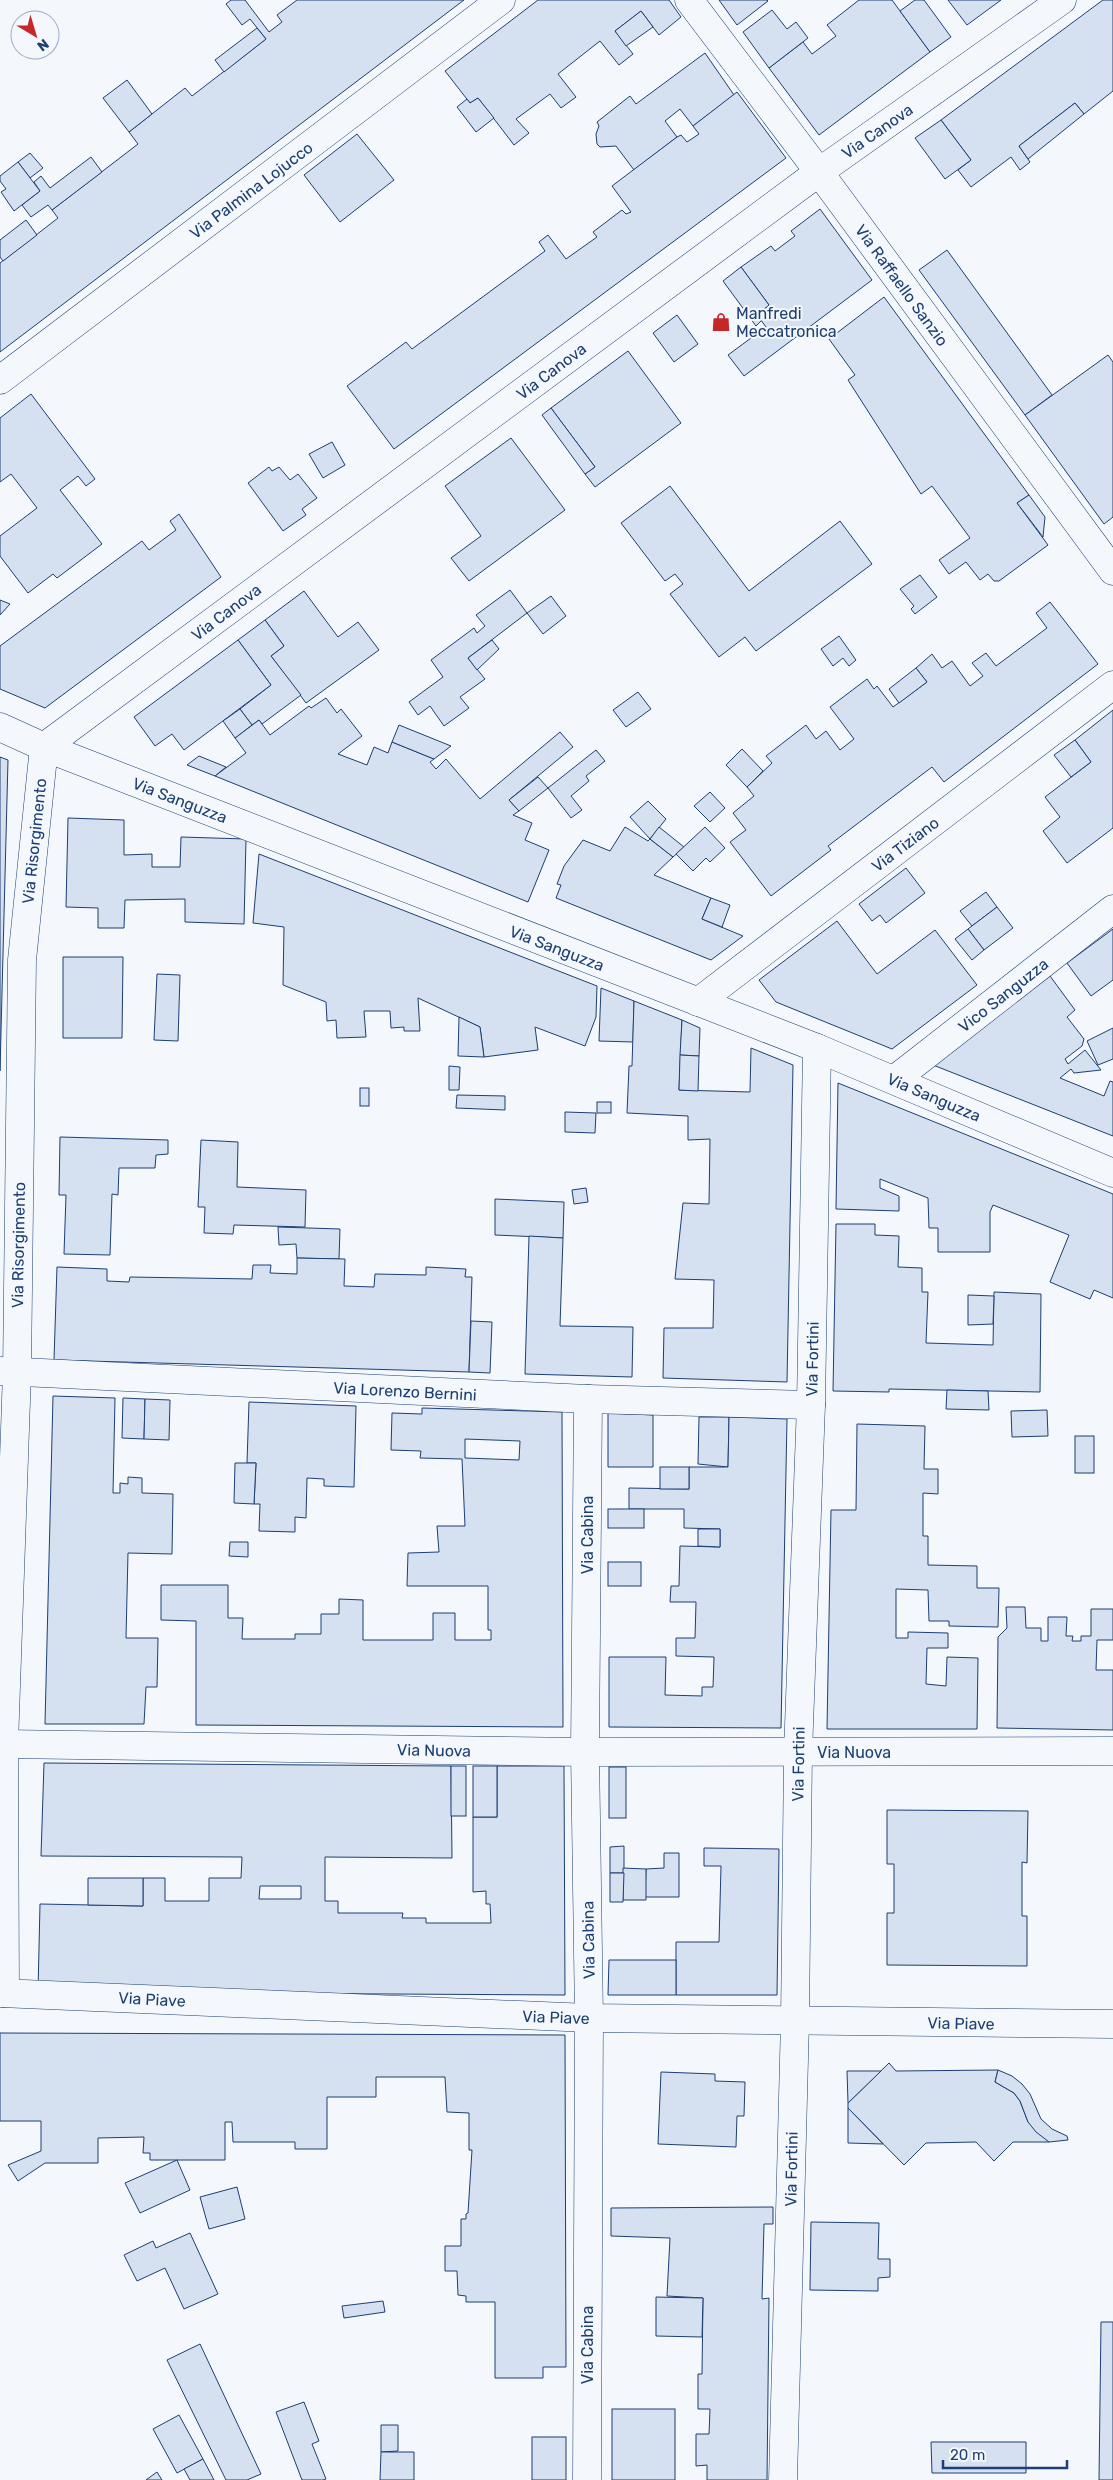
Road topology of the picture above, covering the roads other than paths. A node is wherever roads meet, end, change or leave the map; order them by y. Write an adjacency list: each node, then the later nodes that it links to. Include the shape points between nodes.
1 (501, 0): 5 (street, Via Palmina Lojucco)
2 (689, 0): 4 (street, Via Raffaello Sanzio)
3 (1062, 0): 4 (street, Via Canova)
4 (819, 172): 6 (street, Via Raffaello Sanzio); 9 (street, Via Canova)
5 (0, 380)
6 (1113, 570)
7 (1113, 685): 11 (street, Via Tiziano)
8 (0, 727): 9 (street, Via Sanguzza)
9 (44, 747): 11 (street, Via Sanguzza); 15 (street, Via Risorgimento, via 22,960)
10 (1113, 909): 13 (street, Vico Sanguzza)
11 (698, 1002): 12 (street, Via Sanguzza)
12 (817, 1048): 13 (street, Via Sanguzza); 17 (street, Via Fortini)
13 (894, 1080): 14 (street, Via Sanguzza)
14 (1113, 1172)
15 (8, 1372): 16 (street, Via Lorenzo Bernini); 18 (street, Via Risorgimento)
16 (588, 1400): 17 (street, Via Lorenzo Bernini); 20 (street, Via Cabina)
17 (811, 1405): 21 (street, Via Fortini)
18 (4, 1744): 20 (street, Via Nuova); 22 (street)
19 (1113, 1751): 21 (street, Via Nuova)
20 (585, 1752): 21 (street, Via Nuova); 23 (street, Via Cabina)
21 (798, 1752): 24 (street, Via Fortini)
22 (2, 1993): 23 (street, Via Piave)
23 (590, 2018): 24 (street, Via Piave); 26 (street, Via Cabina)
24 (795, 2021): 25 (street, Via Piave); 27 (street, Via Fortini)
25 (1113, 2024)
26 (586, 2480)
27 (783, 2480)

